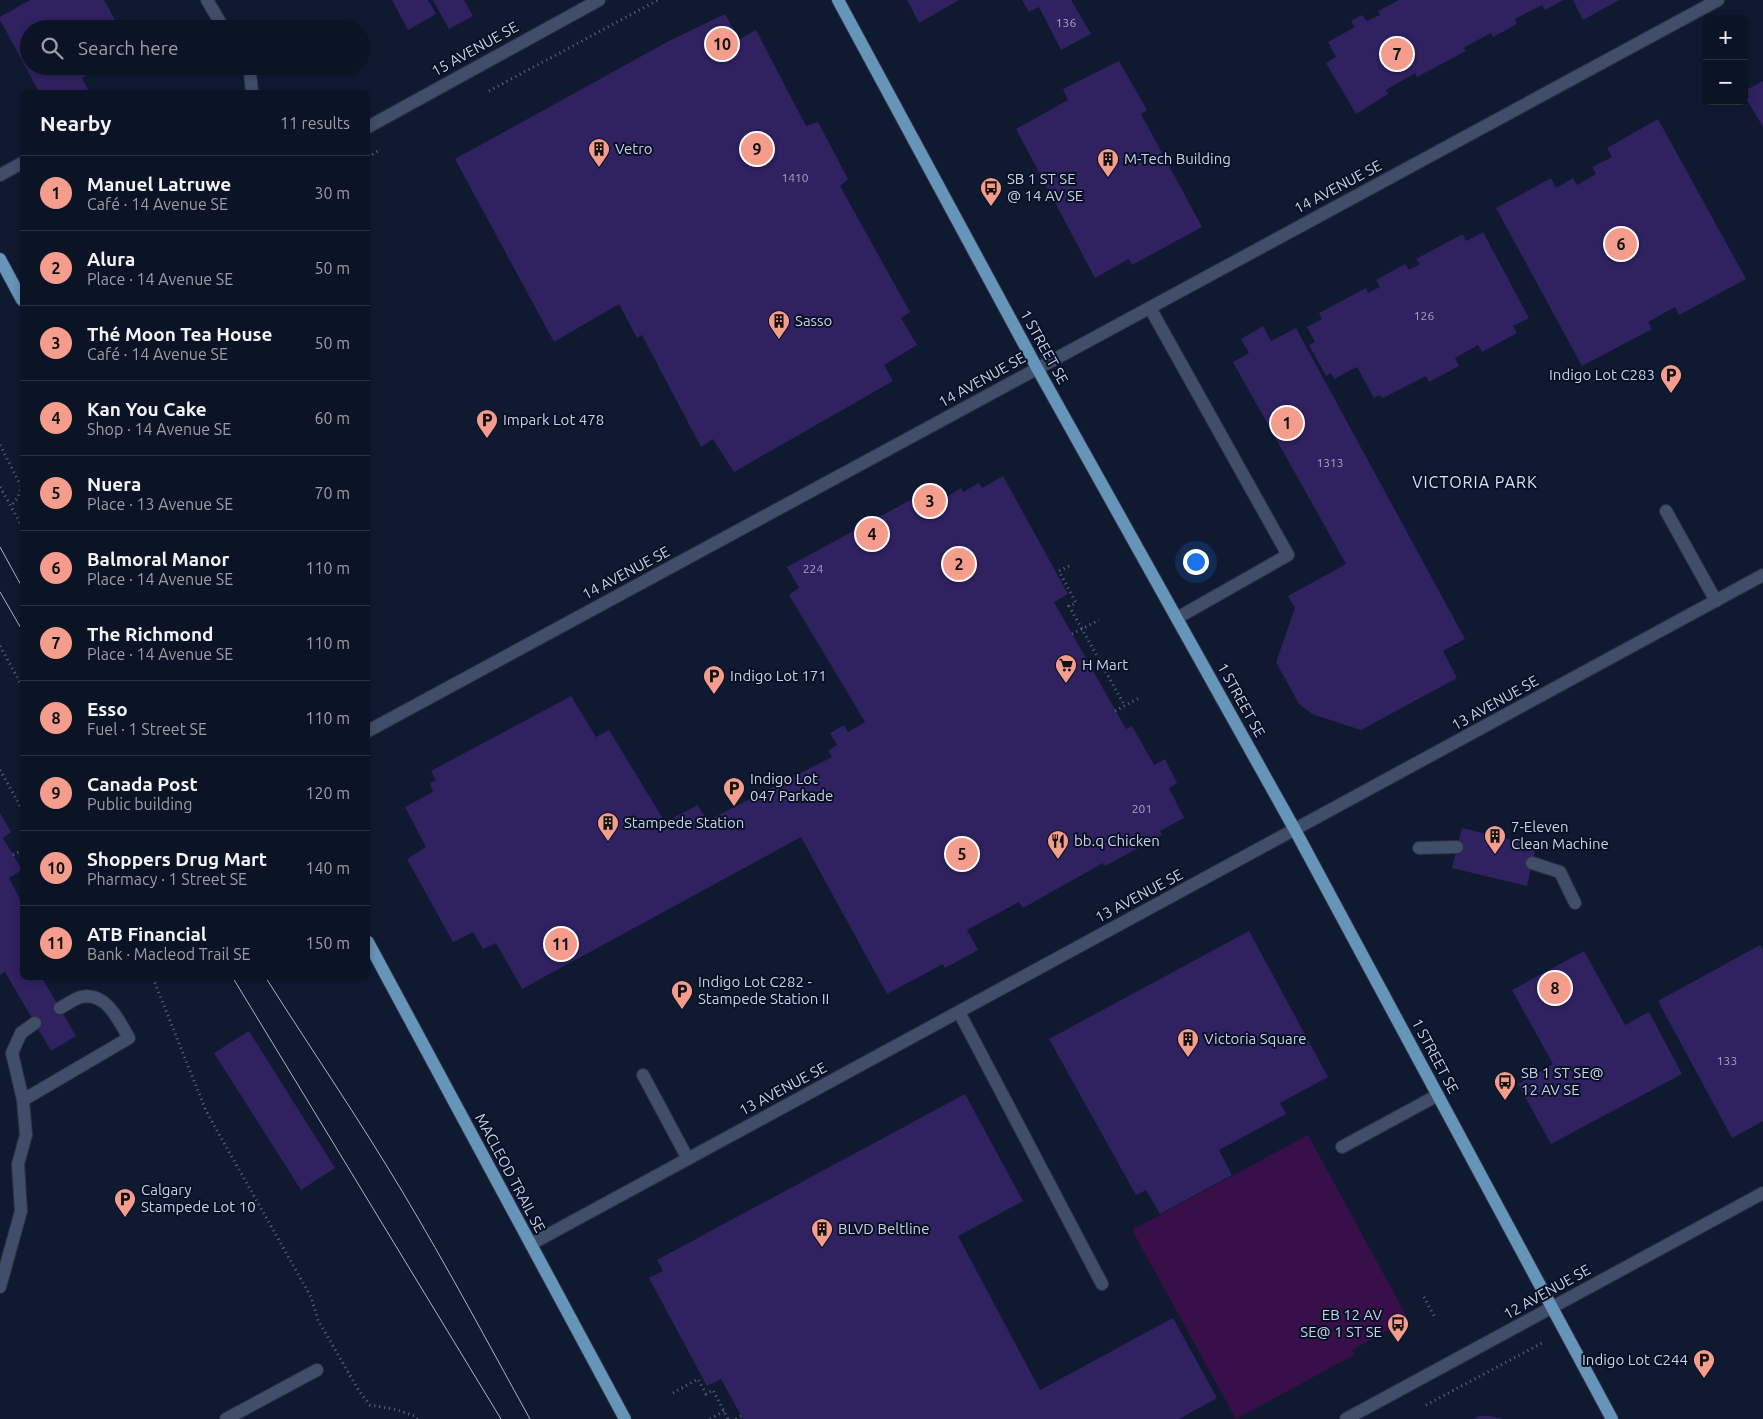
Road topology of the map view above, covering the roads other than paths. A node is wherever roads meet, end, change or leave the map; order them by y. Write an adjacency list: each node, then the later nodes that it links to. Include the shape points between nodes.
1 (207, 0): 5 (street)
2 (598, 0): 8 (street, 15 AVENUE SE)
3 (838, 0): 14 (main road, 1 STREET SE)
4 (1718, 0): 13 (street, 14 AVENUE SE)
5 (219, 20)
6 (250, 75): 7 (street)
7 (252, 90)
8 (370, 126)
9 (20, 164): 10 (street)
10 (0, 176)
11 (0, 259): 12 (main road)
12 (20, 296)
13 (1150, 308): 14 (street, 14 AVENUE SE); 18 (street, via 1288,555)
14 (1037, 368): 18 (main road, 1 STREET SE); 19 (street, 14 AVENUE SE)
15 (1666, 510): 17 (street)
16 (1763, 575): 17 (street, 13 AVENUE SE)
17 (1716, 601): 20 (street, 13 AVENUE SE)
18 (1177, 618): 20 (main road, 1 STREET SE)
19 (370, 730)
20 (1295, 830): 27 (street, 13 AVENUE SE); 30 (main road, 1 STREET SE)
21 (1457, 847): 22 (street)
22 (1419, 848)
23 (1532, 863): 24 (street, via 1560,872)
24 (1575, 903)
25 (370, 946): 35 (main road, MACLEOD TRAIL SE)
26 (60, 1008): 31 (street, via 81,997 96,998 112,1009 129,1038)
27 (959, 1012): 33 (street, 13 AVENUE SE); 36 (street)
28 (35, 1023): 31 (street, via 21,1033 12,1053)
29 (643, 1076): 33 (street)
30 (1438, 1095): 32 (street); 38 (main road, 1 STREET SE)
31 (23, 1100): 37 (street, via 26,1135 18,1164 21,1211)
32 (1342, 1147)
33 (688, 1159): 35 (street, 13 AVENUE SE)
34 (1763, 1193): 38 (street, 12 AVENUE SE)
35 (531, 1244): 41 (main road, MACLEOD TRAIL SE)
36 (1102, 1284)
37 (0, 1287)
38 (1552, 1307): 42 (street, 12 AVENUE SE); 43 (main road, 1 STREET SE)
39 (317, 1370): 40 (street)
40 (226, 1419)
41 (624, 1419)
42 (1346, 1419)
43 (1612, 1419)

